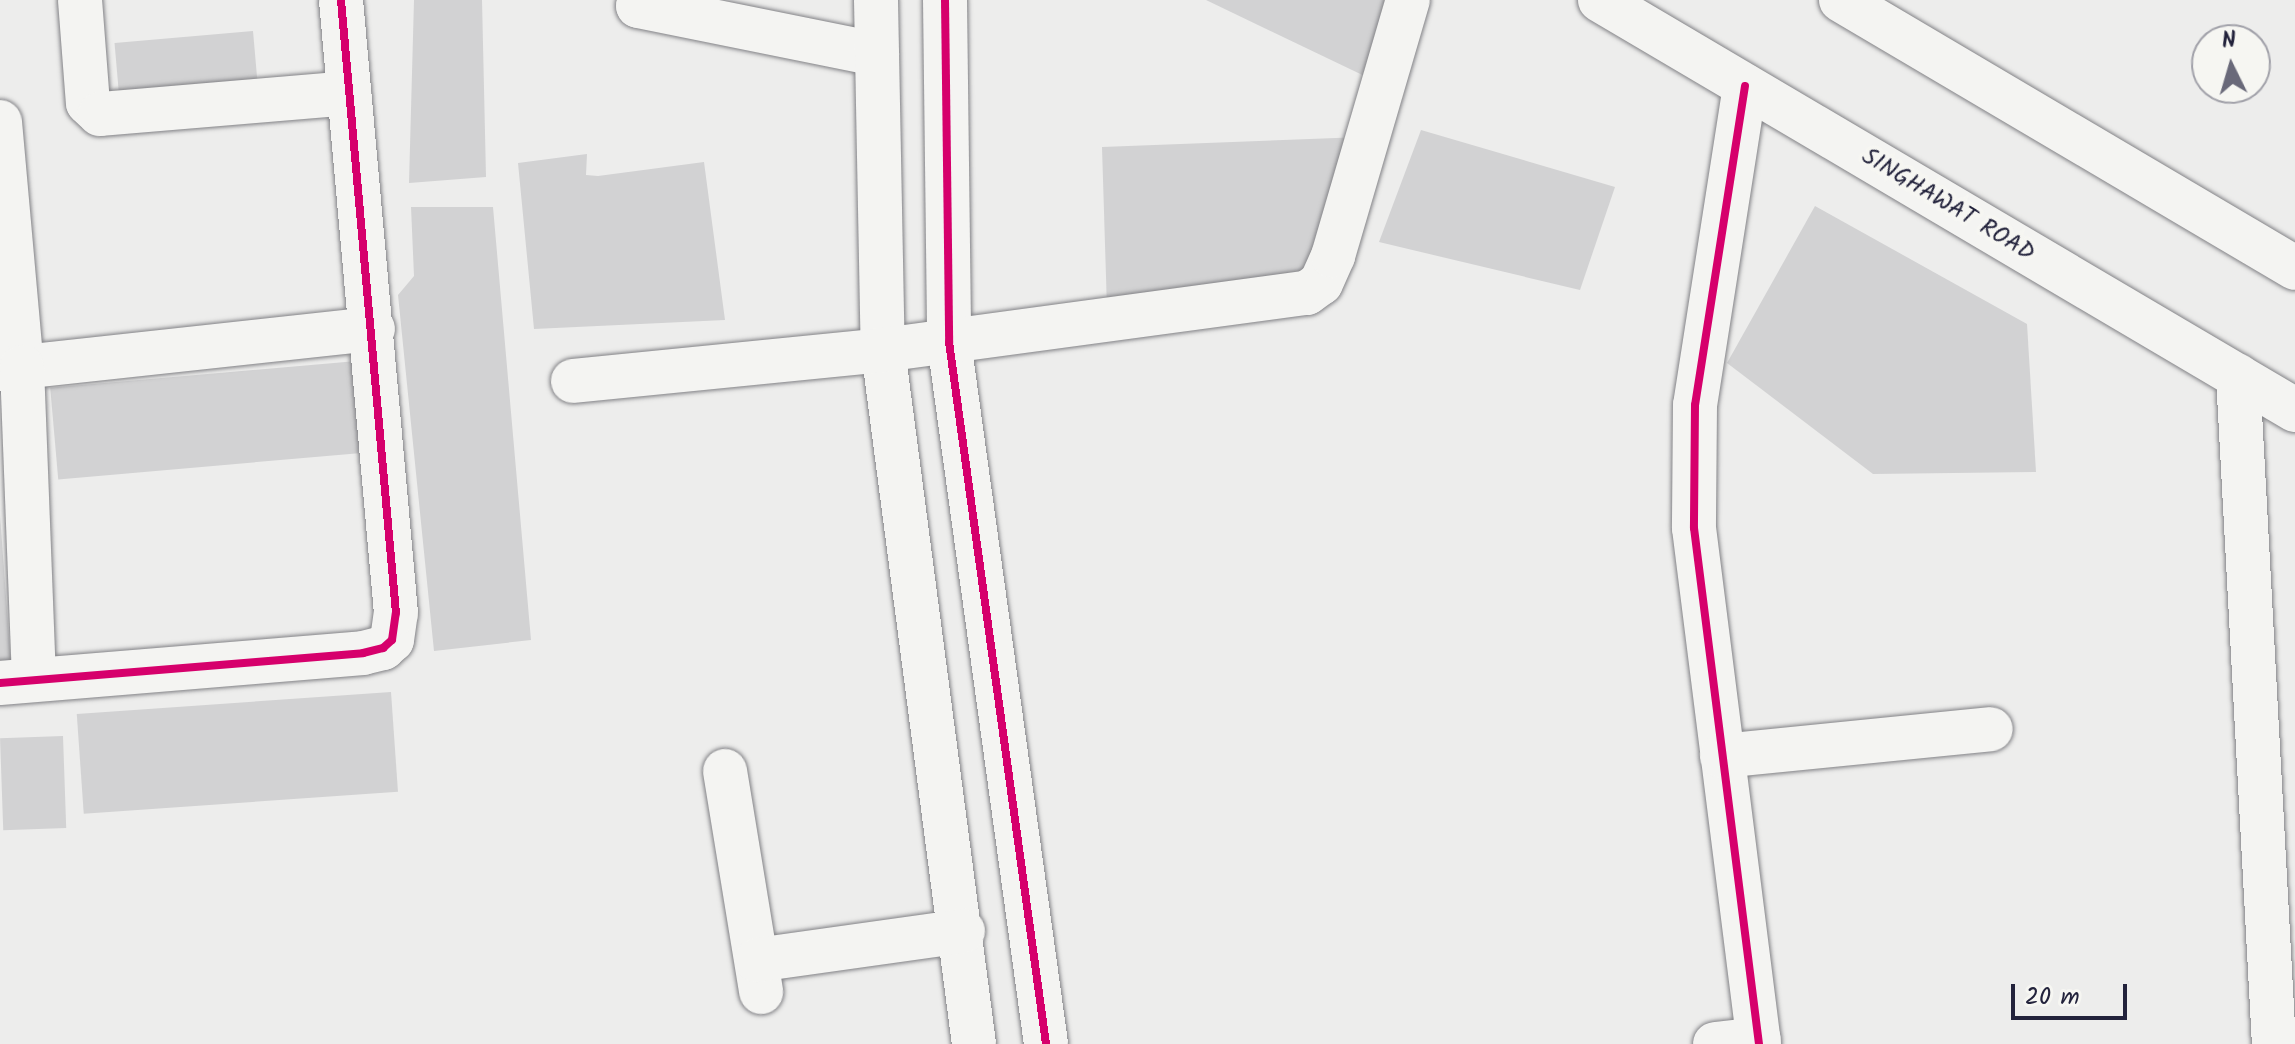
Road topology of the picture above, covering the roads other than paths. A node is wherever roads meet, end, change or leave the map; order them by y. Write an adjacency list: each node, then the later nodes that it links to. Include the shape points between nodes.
1 (80, 0): 11 (street, via 88,103 100,114)
2 (341, 0): 11 (street)
3 (640, 0): 9 (street, via 638,6)
4 (876, 0): 9 (street)
5 (945, 0): 15 (street)
6 (1408, 0): 15 (street, via 1333,256 1313,290)
7 (1600, 0): 10 (street, SINGHAWAT ROAD)
8 (1841, 0): 13 (street)
9 (877, 54): 16 (street)
10 (1745, 86): 18 (street, SINGHAWAT ROAD); 23 (street, via 1695,405 1694,528)
11 (349, 93): 14 (street)
12 (0, 122): 17 (street)
13 (2295, 268)
14 (373, 329): 17 (street); 21 (street, via 396,613 388,645 363,653)
15 (949, 342): 16 (street); 28 (street)
16 (883, 350): 19 (street); 25 (street)
17 (11, 368): 21 (street)
18 (2238, 376): 20 (street, SINGHAWAT ROAD); 30 (street)
19 (573, 381)
20 (2295, 410)
21 (17, 680)
22 (1991, 729): 23 (street)
23 (1722, 756): 26 (street)
24 (725, 771): 25 (street, via 759,976)
25 (963, 931): 27 (street)
26 (1759, 1042): 29 (street)
27 (974, 1044)
28 (1046, 1044)
29 (1715, 1044)
30 (2274, 1044)

